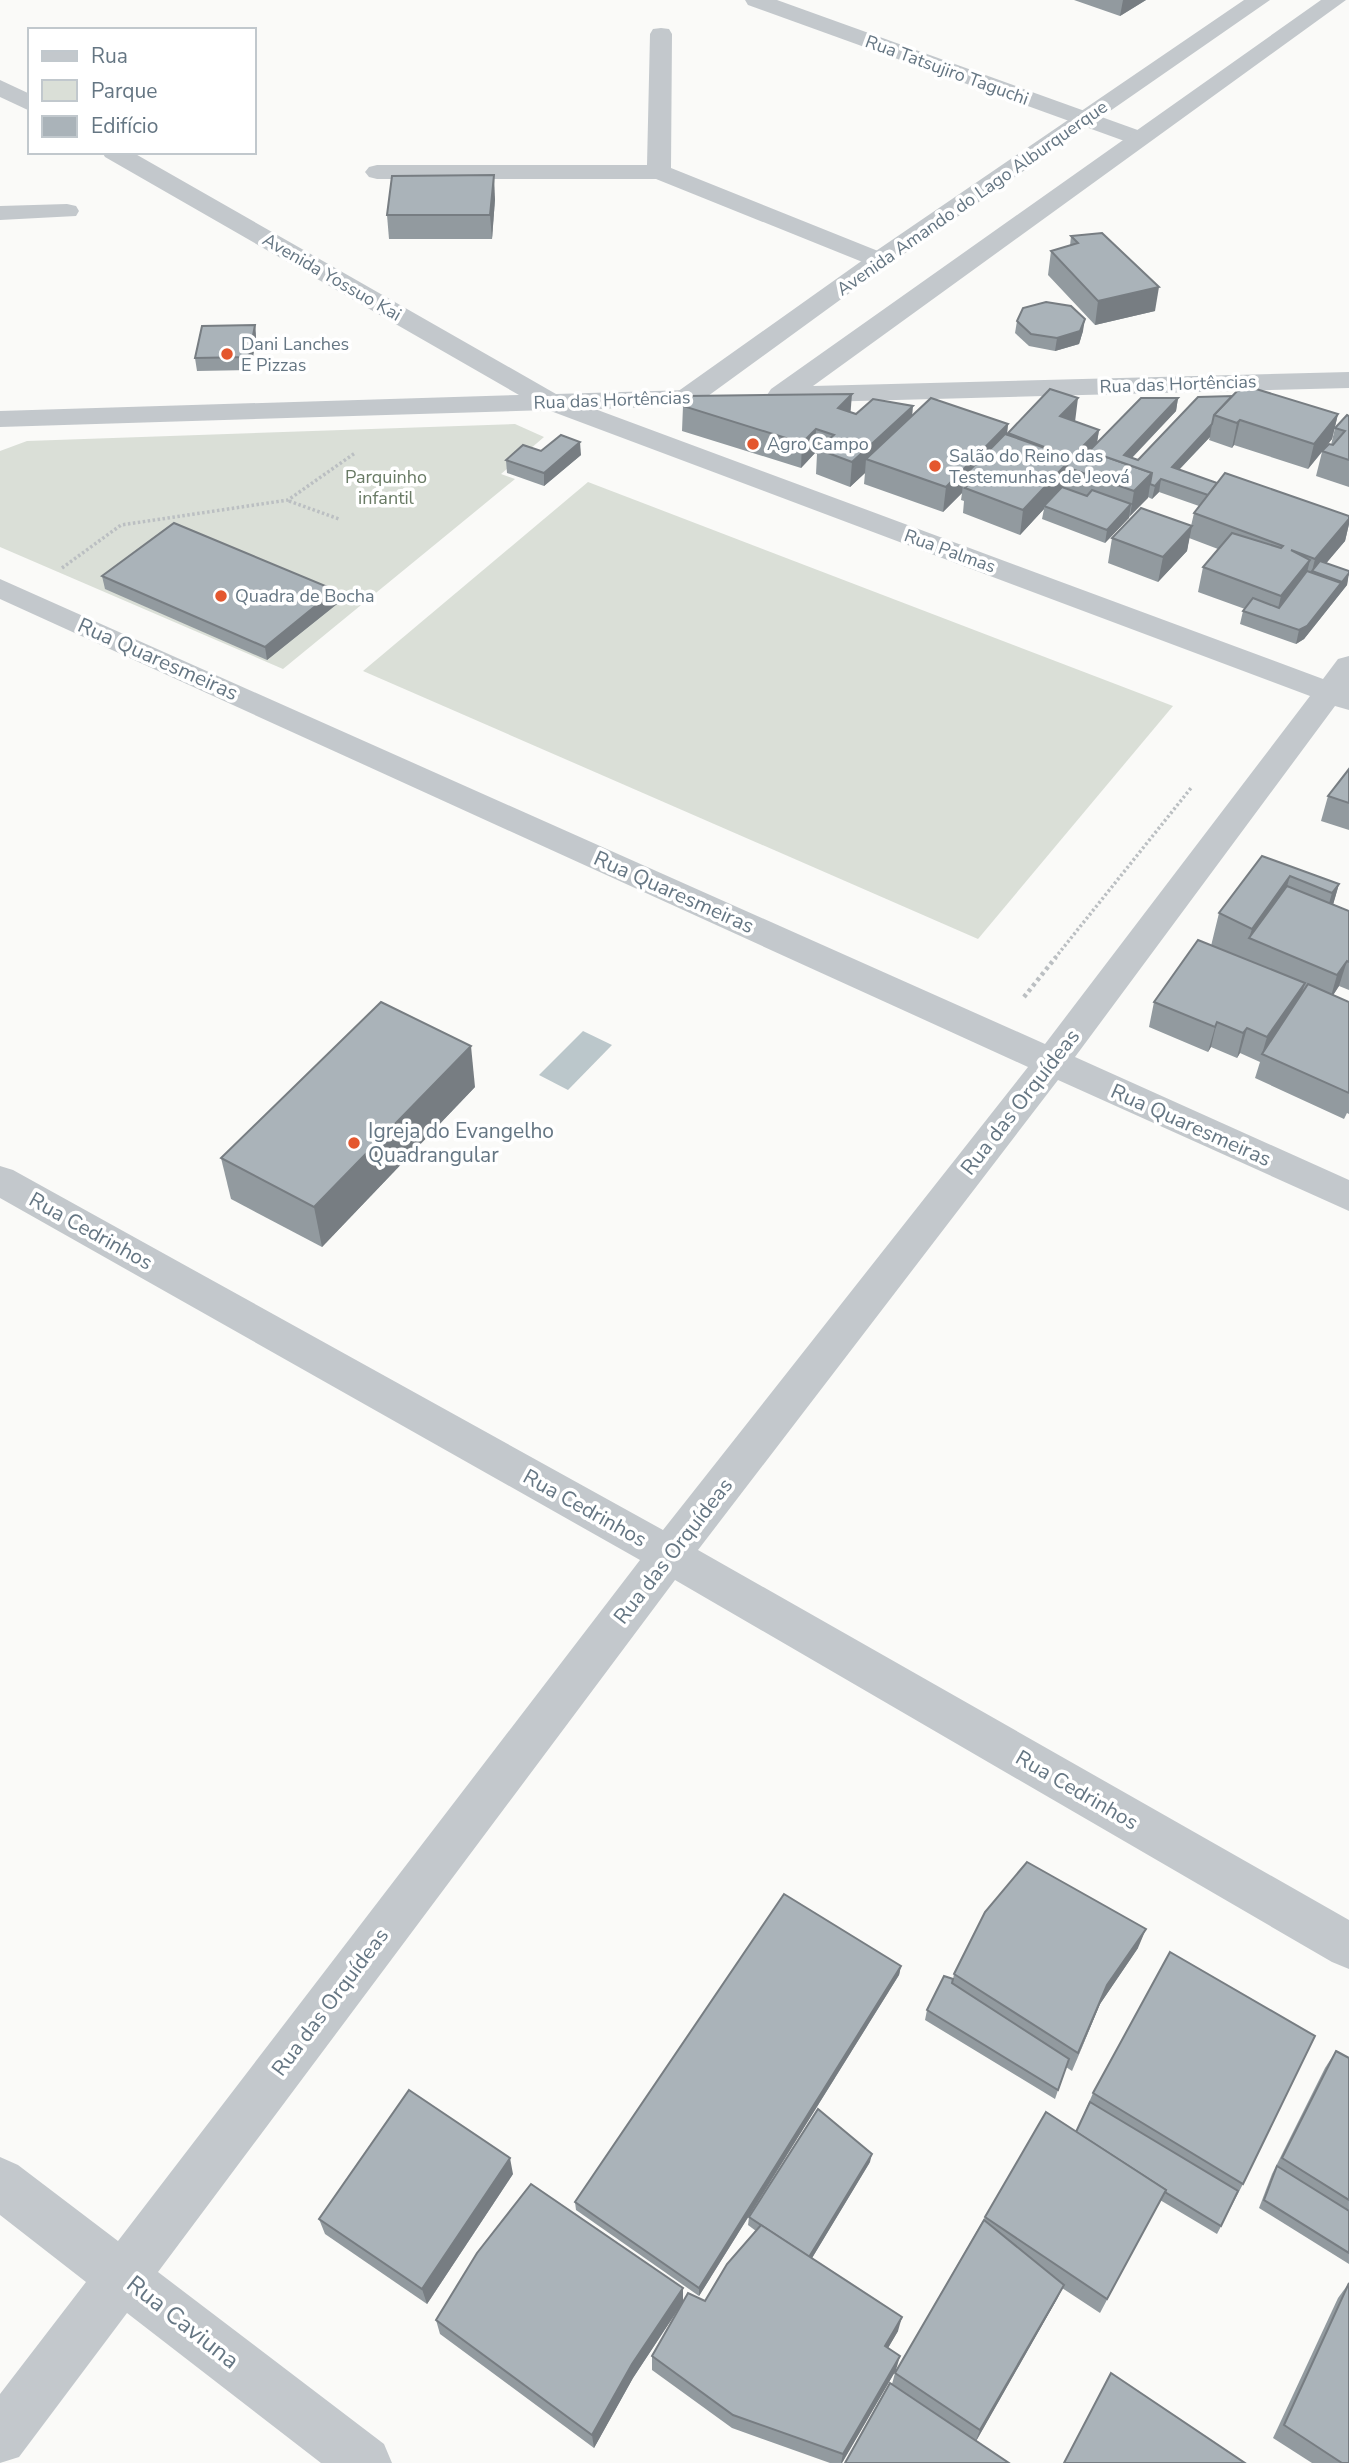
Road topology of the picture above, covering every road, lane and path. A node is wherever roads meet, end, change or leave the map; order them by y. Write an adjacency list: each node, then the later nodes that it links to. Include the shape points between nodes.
1 (756, 0): 7 (street, Rua Tatsujiro Taguchi)
2 (1259, 0): 7 (street, Avenida Amando do Lago Alburquerque)
3 (1335, 0): 8 (street)
4 (661, 34): 11 (lane)
5 (0, 87): 6 (street)
6 (28, 103)
7 (1084, 120): 8 (street, Rua Tatsujiro Taguchi); 14 (street, Avenida Amando do Lago Alburquerque)
8 (1138, 138): 16 (street)
9 (117, 154): 20 (street, Avenida Yossuo Kai)
10 (377, 172): 11 (lane)
11 (659, 172): 14 (lane)
12 (68, 211): 13 (street)
13 (0, 213)
14 (880, 260): 19 (street, Avenida Amando do Lago Alburquerque)
15 (1349, 380): 16 (street, Rua das Hortências)
16 (783, 395): 17 (street, Rua das Hortências)
17 (756, 396)
18 (729, 397): 19 (street, Rua das Hortências)
19 (687, 398): 20 (street, Rua das Hortências)
20 (551, 402): 21 (street, Rua das Hortências); 26 (street, Rua Palmas)
21 (420, 406): 22 (street, Rua das Hortências); 23 (path)
22 (0, 419)
23 (288, 500): 24 (path); 25 (path, via 121,525)
24 (339, 519)
25 (11, 592): 29 (street, Rua Quaresmeiras)
26 (1342, 686): 29 (street, Rua das Orquídeas)
27 (1192, 787): 28 (path)
28 (1021, 1000)
29 (1051, 1063): 31 (street, Rua Quaresmeiras); 32 (street, Rua das Orquídeas)
30 (0, 1180): 32 (street, Rua Cedrinhos)
31 (1349, 1196)
32 (669, 1555): 33 (street, Rua Cedrinhos); 35 (street, Rua das Orquídeas)
33 (1349, 1946)
34 (0, 2183): 35 (street, Rua Caviuna)
35 (122, 2276): 36 (street, Rua das Orquídeas); 37 (street, Rua Caviuna)
36 (0, 2438)
37 (365, 2463)

